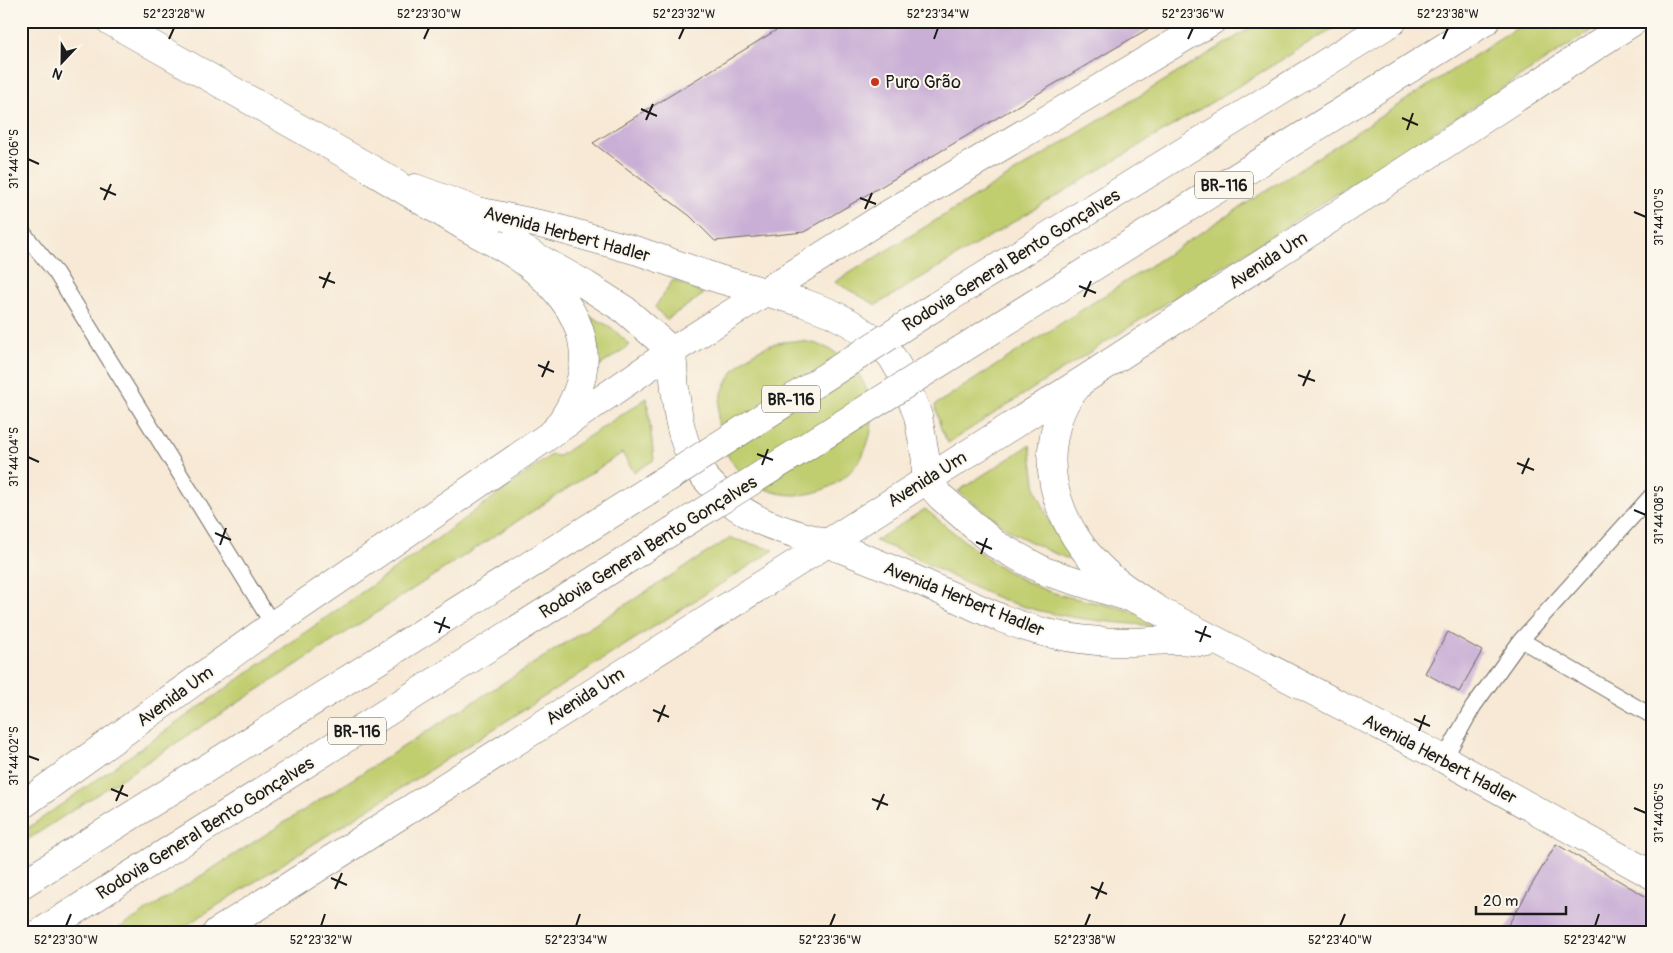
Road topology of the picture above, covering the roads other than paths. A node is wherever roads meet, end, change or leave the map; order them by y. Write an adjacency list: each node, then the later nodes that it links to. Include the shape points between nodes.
1 (110, 21): 6 (main road, Avenida Herbert Hadler)
2 (1212, 21): 8 (main road, Avenida Um)
3 (1393, 21): 23 (main road, Rodovia General Bento Gonçalves / BR-116, bridge)
4 (1486, 21): 24 (main road, Rodovia General Bento Gonçalves / BR-116, bridge, via 672,531)
5 (1634, 21): 10 (main road, Avenida Um)
6 (374, 172): 8 (main road, Avenida Herbert Hadler, via 477,211 589,236); 9 (main road, Avenida Herbert Hadler, via 586,284 625,310); 11 (main road, via 524,261 574,312 584,341 581,376 564,418)
7 (21, 230): 16 (lane, via 56,273)
8 (761, 292): 9 (main road, Avenida Um); 12 (main road, Avenida Herbert Hadler, via 831,313 867,334 892,357 918,416)
9 (672, 351): 11 (main road, Avenida Um); 14 (main road, Avenida Herbert Hadler, via 678,413 691,454 701,473 725,498 760,521)
10 (1085, 379): 12 (main road, Avenida Um); 15 (main road, via 1065,403 1054,432 1050,464 1061,509 1076,538 1097,564 1128,590)
11 (552, 434): 16 (main road, Avenida Um)
12 (926, 480): 14 (main road, Avenida Um); 15 (main road, Avenida Herbert Hadler, via 940,497 995,544 1024,562 1063,578 1129,596)
13 (1652, 495): 17 (lane)
14 (825, 543): 18 (main road, Avenida Herbert Hadler, via 974,607 1056,635 1114,642 1193,641); 25 (main road, Avenida Um)
15 (1171, 618): 18 (main road, Avenida Herbert Hadler)
16 (273, 625): 21 (main road, Avenida Um)
17 (1521, 640): 19 (lane); 20 (lane, via 1474,707)
18 (1226, 647): 20 (main road, Avenida Herbert Hadler)
19 (1652, 716)
20 (1444, 759): 22 (main road, Avenida Herbert Hadler)
21 (21, 806)
22 (1652, 875)
23 (21, 884)
24 (41, 932)
25 (216, 932)

